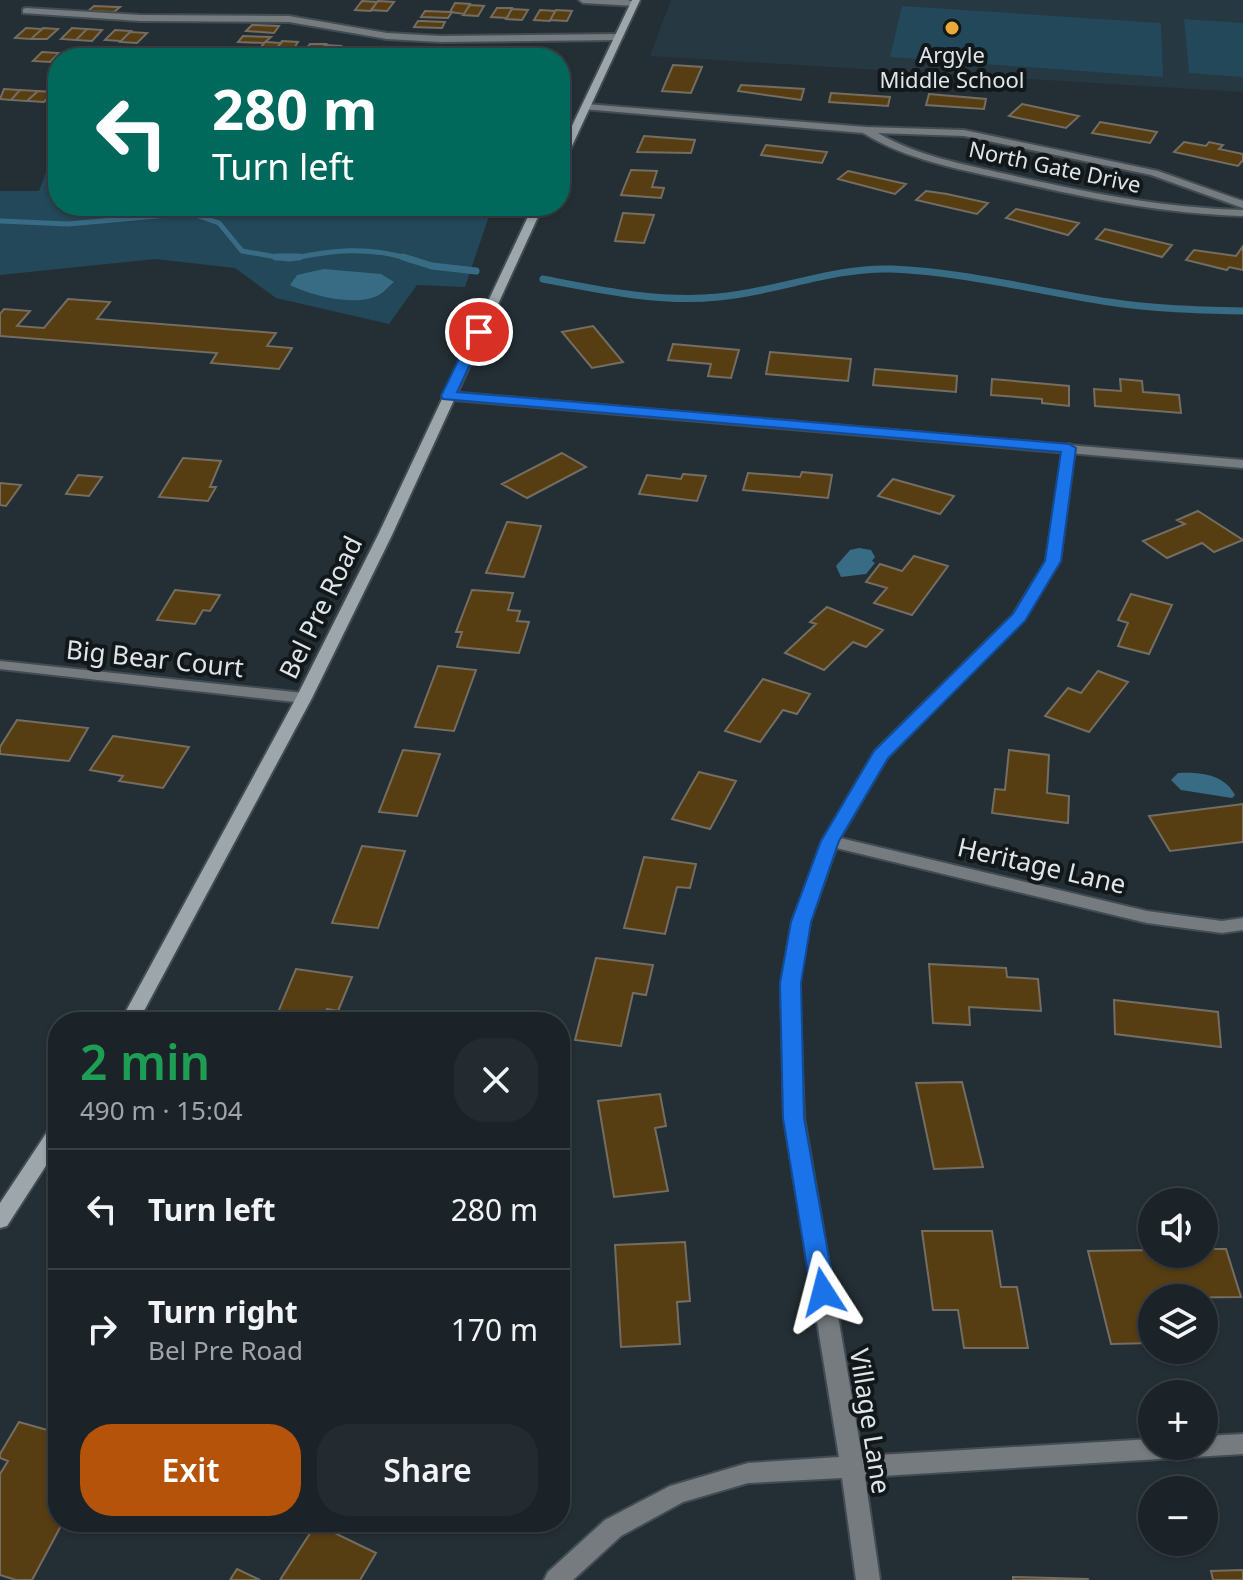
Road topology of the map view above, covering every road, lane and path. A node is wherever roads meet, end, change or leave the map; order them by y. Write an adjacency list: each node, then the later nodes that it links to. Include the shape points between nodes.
1 (583, 0): 2 (street)
2 (636, 1): 4 (main road)
3 (26, 11): 4 (street, via 289,19 387,36 441,39)
4 (619, 37): 5 (main road)
5 (586, 107): 6 (street, North Gate Drive); 7 (main road)
6 (866, 130): 9 (street, North Gate Drive, via 964,133 1154,173); 10 (street, North Gate Drive, via 918,155 1106,201 1184,213)
7 (572, 136): 8 (main road)
8 (570, 140)
9 (1243, 205)
10 (1243, 213)
11 (533, 216): 12 (main road, Bel Pre Road)
12 (448, 396): 13 (street); 16 (main road, Bel Pre Road)
13 (1069, 448): 14 (street); 17 (street, Village Lane, via 1053,561 1019,617 881,755)
14 (1243, 464)
15 (0, 665): 16 (street, Big Bear Court)
16 (304, 698): 19 (main road, Bel Pre Road)
17 (830, 841): 18 (street, Heritage Lane, via 1147,917 1222,927); 23 (street, Village Lane, via 801,922 790,983 794,1118)
18 (1243, 924)
19 (134, 1012)
20 (48, 1146): 21 (main road)
21 (0, 1220)
22 (1243, 1444): 23 (street)
23 (852, 1466): 24 (street, via 748,1473 678,1493 613,1528); 25 (street, Village Lane)
24 (556, 1580)
25 (868, 1580)

